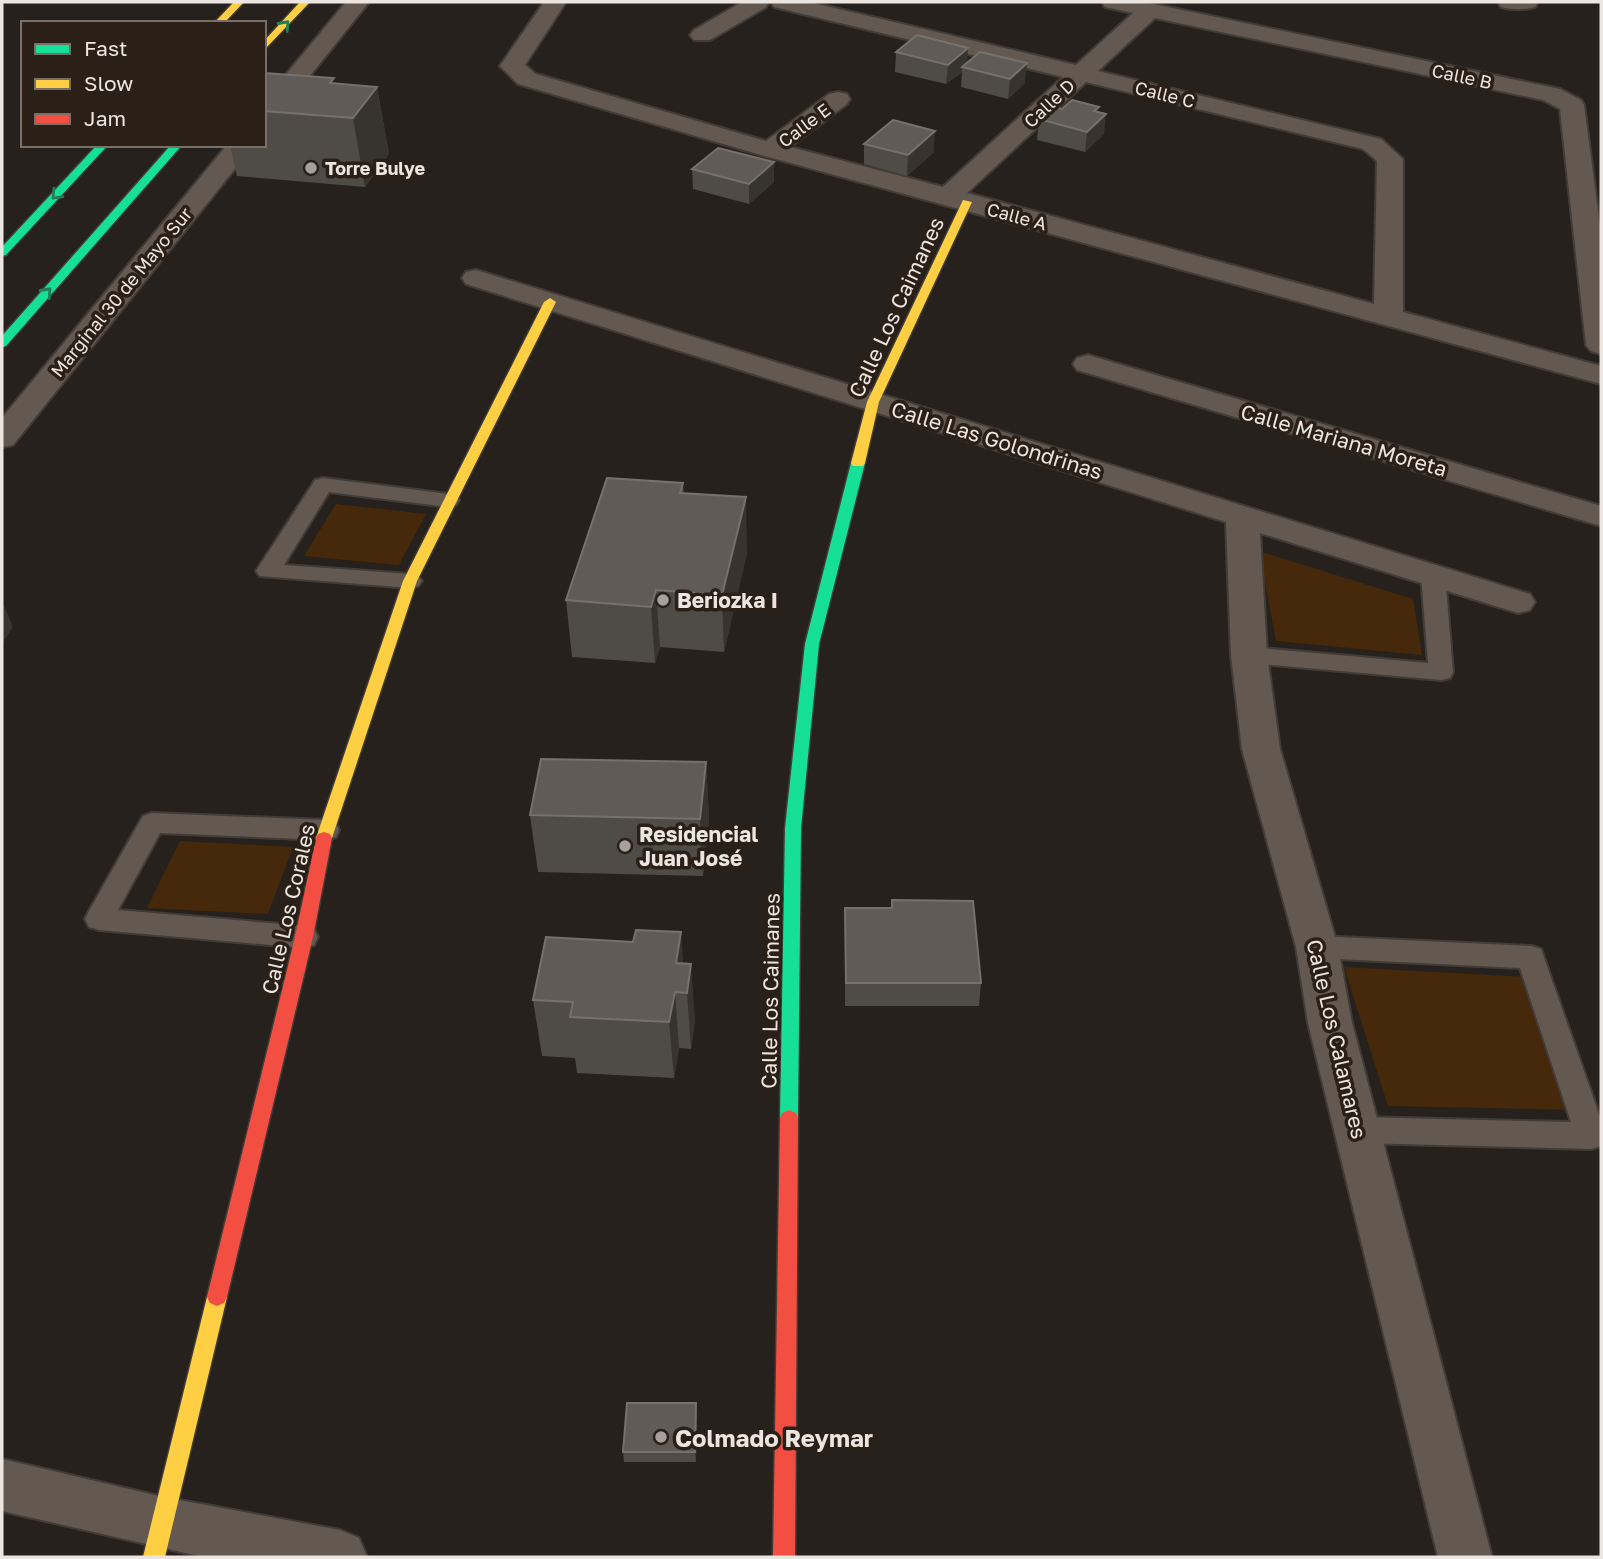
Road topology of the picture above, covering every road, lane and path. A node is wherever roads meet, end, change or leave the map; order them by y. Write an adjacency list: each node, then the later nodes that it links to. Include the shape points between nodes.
1 (239, 2): 11 (main road)
2 (305, 2): 13 (main road, one-way to 2)
3 (358, 2): 16 (street)
4 (555, 2): 20 (street, Calle A, via 512,66 527,79)
5 (758, 2): 12 (street)
6 (782, 2): 14 (street, Calle C)
7 (1113, 2): 10 (street, Calle B)
8 (1509, 2): 9 (street)
9 (1527, 2)
10 (1150, 10): 14 (street, Calle D); 27 (street, Calle B, via 1551,94 1572,105)
11 (221, 21)
12 (702, 35)
13 (266, 45)
14 (1082, 73): 21 (street, Calle D); 25 (street, Calle C, via 1372,144 1390,159)
15 (838, 99): 20 (street, Calle E)
16 (266, 115)
17 (101, 147): 22 (main road, one-way to 22)
18 (175, 147): 26 (main road, one-way to 18)
19 (239, 147): 31 (street, Marginal 30 de Mayo Sur)
20 (770, 150): 21 (street, Calle A)
21 (957, 199): 25 (street, Calle A); 30 (main road, Calle Los Caimanes)
22 (2, 253)
23 (476, 278): 24 (street, Calle Las Golondrinas)
24 (550, 302): 30 (street, Calle Las Golondrinas); 32 (main road, Calle Los Corales)
25 (1388, 317): 29 (street, Calle A)
26 (2, 343)
27 (1601, 345)
28 (1088, 364): 34 (street, Calle Mariana Moreta)
29 (1601, 375)
30 (873, 401): 33 (street, Calle Las Golondrinas); 46 (main road, Calle Los Caimanes, via 812,644 793,828)
31 (2, 438)
32 (448, 500): 36 (main road, Calle Los Corales); 36 (lane, via 323,485 268,571)
33 (1242, 516): 35 (street, Calle Las Golondrinas); 38 (street, Calle Los Calamares)
34 (1601, 516)
35 (1433, 575): 37 (street, Calle Las Golondrinas); 38 (lane, via 1441,671)
36 (410, 581): 39 (main road, Calle Los Corales)
37 (1518, 601)
38 (1249, 655): 41 (street, Calle Los Calamares, via 1261,748)
39 (326, 830): 40 (main road, Calle Los Corales); 40 (lane, via 152,823 99,919)
40 (304, 937): 44 (main road, Calle Los Corales)
41 (1317, 947): 42 (street, Calle Los Calamares, via 1330,1023); 42 (lane, via 1531,957 1591,1136)
42 (1359, 1130): 47 (street, Calle Los Calamares)
43 (2, 1485): 44 (street)
44 (158, 1540): 45 (street)
45 (340, 1557)
46 (784, 1557)
47 (1465, 1557)

